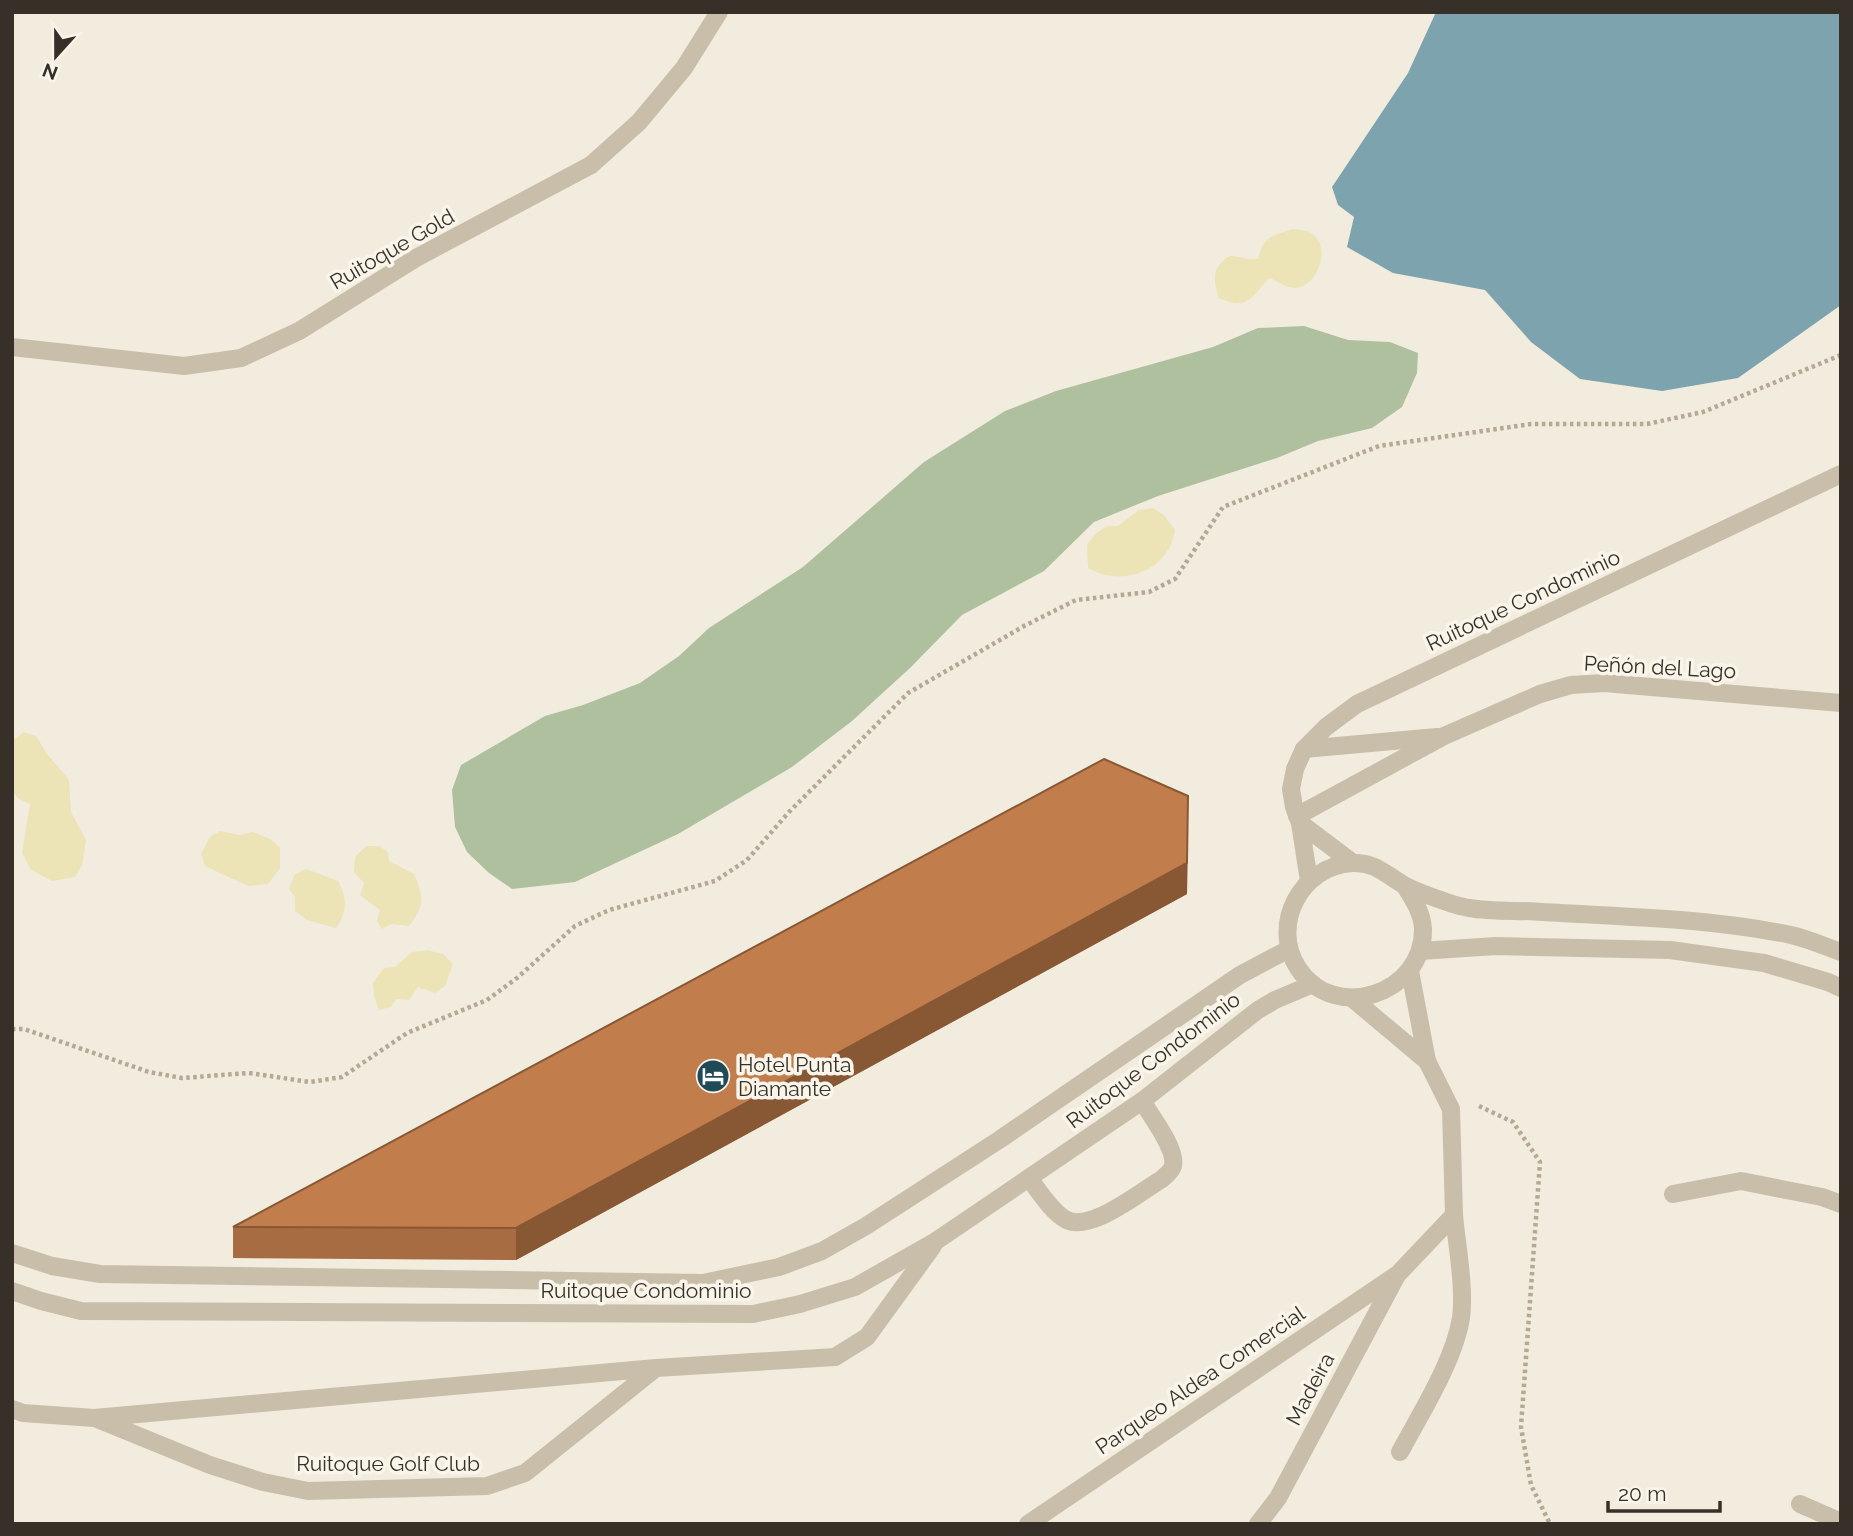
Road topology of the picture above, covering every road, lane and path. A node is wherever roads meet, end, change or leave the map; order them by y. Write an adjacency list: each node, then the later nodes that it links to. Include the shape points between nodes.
1 (719, 12): 2 (street, Ruitoque Gold, via 684,68 639,122 591,165 416,258 299,331 241,358 184,366)
2 (12, 347)
3 (1841, 355): 19 (path, via 1703,412 1647,424 1531,424 1379,446 1223,507 1175,579 1149,592 1076,600 908,693 747,860 715,881 608,910 575,926 487,1000 407,1033 342,1077 310,1082 249,1073 182,1078)
4 (1841, 474): 7 (street, Ruitoque Condominio, via 1357,704)
5 (1841, 703): 6 (street, Peñón del Lago, via 1604,683 1571,685)
6 (1444, 736): 7 (street); 8 (street)
7 (1304, 749): 8 (street, Ruitoque Condominio, via 1291,789)
8 (1298, 819): 9 (street); 10 (street, Ruitoque Condominio)
9 (1353, 863): 10 (street, via 1329,868); 11 (street, via 1381,869)
10 (1309, 881): 12 (street, via 1294,901 1287,925)
11 (1405, 886): 13 (street, via 1418,906 1423,928); 14 (street, via 1468,908 1724,924 1794,936)
12 (1289, 949): 16 (street, via 1298,969); 28 (street, Ruitoque Condominio, via 1240,975 904,1204 822,1251 779,1267 703,1283 100,1275)
13 (1420, 951): 15 (street); 17 (street, via 1496,946 1670,950 1763,962)
14 (1841, 952)
15 (1410, 971): 18 (street, via 1375,996); 20 (street)
16 (1313, 984): 18 (street); 21 (street, Ruitoque Condominio, via 1258,1010)
17 (1841, 988)
18 (1353, 999): 20 (street)
19 (12, 1029)
20 (1427, 1061): 22 (street)
21 (1142, 1101): 23 (street, Ruitoque Condominio); 23 (street, via 1171,1148 1172,1170 1162,1179 1096,1220 1073,1223 1063,1218)
22 (1451, 1109): 26 (street); 39 (path, via 1478,1106 1513,1122 1540,1163 1521,1427 1531,1485)
23 (1028, 1178): 27 (street, Ruitoque Condominio)
24 (1673, 1194): 25 (street, via 1741,1181)
25 (1841, 1204)
26 (1454, 1215): 29 (street); 34 (street, via 1461,1318 1445,1369)
27 (936, 1241): 30 (street, Ruitoque Condominio, via 855,1287 753,1314 81,1311); 31 (street, Ruitoque Golf Club, via 867,1337 835,1357)
28 (12, 1253)
29 (1398, 1273): 37 (street, Parqueo Aldea Comercial); 38 (street, Madeira, via 1278,1498)
30 (12, 1291)
31 (656, 1368): 33 (street, Ruitoque Golf Club); 33 (street, Ruitoque Golf Club, via 525,1473 487,1486 308,1491 210,1465)
32 (12, 1409): 33 (street, Ruitoque Golf Club)
33 (94, 1418)
34 (1400, 1452)
35 (1800, 1504): 36 (street)
36 (1841, 1522)
37 (1028, 1524)
38 (1258, 1524)
39 (1550, 1524)

